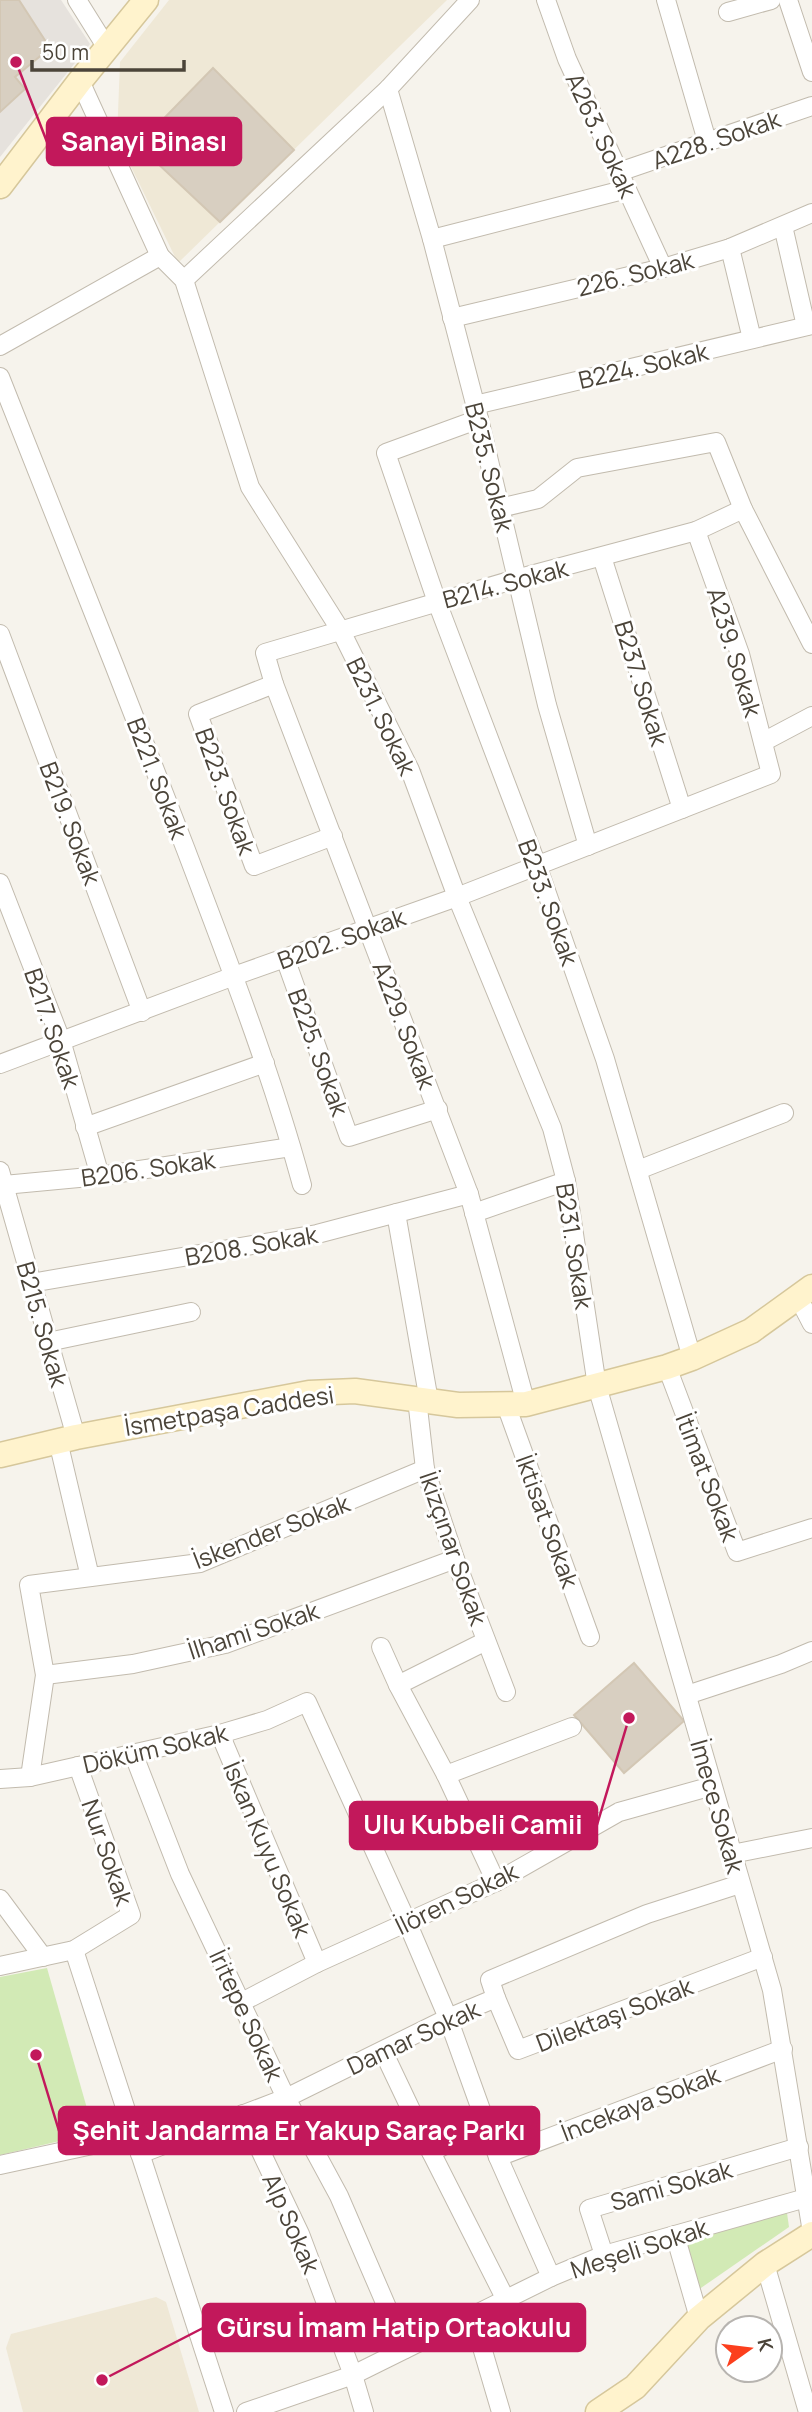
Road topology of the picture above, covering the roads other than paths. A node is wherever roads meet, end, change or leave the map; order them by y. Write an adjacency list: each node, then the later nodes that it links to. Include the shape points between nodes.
1 (77, 0): 9 (street)
2 (146, 0): 9 (main road)
3 (470, 0): 12 (street)
4 (546, 0): 15 (street, A263. Sokak, via 567,59)
5 (666, 0): 14 (street)
6 (771, 0): 8 (street)
7 (788, 0): 10 (street)
8 (728, 12)
9 (107, 48): 11 (main road)
10 (812, 72)
11 (80, 81): 16 (main road); 21 (street, B231. Sokak)
12 (388, 89): 19 (street, B235. Sokak); 23 (street)
13 (812, 106): 14 (street, A228. Sokak)
14 (707, 141): 15 (street, A228. Sokak)
15 (623, 181): 19 (street, A228. Sokak); 22 (street, A263. Sokak)
16 (0, 186)
17 (812, 213): 18 (street, 226. Sokak)
18 (783, 226): 20 (street, 226. Sokak); 25 (street)
19 (432, 239): 24 (street, B235. Sokak)
20 (730, 248): 22 (street, 226. Sokak); 26 (street)
21 (160, 256): 23 (street, B231. Sokak); 27 (street)
22 (663, 268): 24 (street, 226. Sokak)
23 (184, 280): 37 (street, B231. Sokak, via 250,487)
24 (452, 318): 29 (street, B235. Sokak)
25 (809, 325): 26 (street, B224. Sokak)
26 (752, 339): 29 (street, B224. Sokak)
27 (0, 346)
28 (0, 377): 53 (street, B221. Sokak)
29 (477, 412): 30 (street, B224. Sokak); 31 (street, B235. Sokak)
30 (386, 453): 36 (street, B233. Sokak)
31 (500, 508): 32 (street, via 538,499 577,468 716,442); 35 (street, B235. Sokak)
32 (743, 509): 33 (street, B214. Sokak); 39 (street)
33 (696, 531): 34 (street, B214. Sokak); 43 (street, A239. Sokak, via 740,654)
34 (602, 556): 35 (street, B214. Sokak); 45 (street, B237. Sokak)
35 (516, 579): 36 (street, B214. Sokak); 47 (street, B235. Sokak)
36 (437, 602): 37 (street, B214. Sokak); 48 (street, B233. Sokak)
37 (341, 631): 40 (street, B214. Sokak); 50 (street, B231. Sokak, via 410,770)
38 (0, 634): 54 (street, B219. Sokak)
39 (812, 644)
40 (265, 653): 41 (street, A229. Sokak)
41 (274, 684): 46 (street, A229. Sokak); 46 (street, B223. Sokak, via 198,714 254,866)
42 (812, 716): 43 (street)
43 (762, 742): 44 (street, A239. Sokak)
44 (771, 774): 45 (street, B202. Sokak)
45 (682, 809): 47 (street, B202. Sokak)
46 (333, 836): 51 (street, A229. Sokak)
47 (588, 846): 48 (street, B202. Sokak)
48 (537, 865): 50 (street, B202. Sokak); 62 (street, B233. Sokak, via 605,1059)
49 (0, 883): 55 (street, B217. Sokak)
50 (457, 897): 51 (street, B202. Sokak); 65 (street, B231. Sokak, via 552,1128)
51 (367, 928): 52 (street, B202. Sokak); 58 (street, A229. Sokak)
52 (285, 958): 53 (street, B202. Sokak); 58 (street, B225. Sokak, via 349,1137)
53 (234, 976): 54 (street, B202. Sokak); 57 (street, B221. Sokak)
54 (142, 1012): 55 (street, B202. Sokak)
55 (61, 1040): 56 (street, B202. Sokak); 60 (street, B217. Sokak)
56 (0, 1063)
57 (265, 1063): 60 (street); 61 (street, B221. Sokak)
58 (438, 1109): 67 (street, A229. Sokak)
59 (784, 1113): 62 (street)
60 (85, 1127): 63 (street, B217. Sokak)
61 (291, 1147): 63 (street, B206. Sokak); 66 (street, B221. Sokak)
62 (638, 1170): 75 (street, B233. Sokak)
63 (100, 1176): 64 (street, B206. Sokak)
64 (2, 1178): 70 (street, B215. Sokak)
65 (566, 1181): 69 (street); 77 (street, B231. Sokak)
66 (302, 1185)
67 (469, 1194): 68 (street, B208. Sokak); 69 (street, A229. Sokak)
68 (396, 1213): 70 (street, B208. Sokak, via 317,1234); 78 (street, İkizçınar Sokak)
69 (474, 1213): 79 (street, A229. Sokak)
70 (31, 1283): 74 (street, B215. Sokak)
71 (805, 1292): 73 (street); 75 (main road, İsmetpaşa Caddesi, via 751,1331)
72 (191, 1312): 74 (street)
73 (812, 1324)
74 (48, 1342): 80 (street, B215. Sokak)
75 (692, 1358): 76 (main road, İsmetpaşa Caddesi)
76 (667, 1367): 77 (main road, İsmetpaşa Caddesi); 83 (street, İtimat Sokak, via 737,1552)
77 (597, 1386): 79 (main road, İsmetpaşa Caddesi); 93 (street, İmece Sokak)
78 (423, 1400): 79 (main road, İsmetpaşa Caddesi); 80 (main road, İsmetpaşa Caddesi, via 355,1391 309,1393); 82 (street, İkizçınar Sokak)
79 (516, 1404): 86 (street, İktisat Sokak)
80 (67, 1439): 81 (main road, İsmetpaşa Caddesi); 85 (street, B215. Sokak)
81 (0, 1455)
82 (425, 1469): 84 (street, İkizçınar Sokak); 85 (street, İskender Sokak, via 200,1563)
83 (812, 1528)
84 (455, 1559): 87 (street, İkizçınar Sokak); 90 (street, İlhami Sokak, via 225,1644 133,1664)
85 (90, 1577): 90 (street, İskender Sokak, via 29,1585)
86 (590, 1637)
87 (486, 1641): 91 (street); 92 (street, İkizçınar Sokak)
88 (381, 1647): 91 (street)
89 (812, 1651): 93 (street)
90 (45, 1675): 99 (street)
91 (398, 1685): 98 (street)
92 (506, 1692)
93 (687, 1695): 101 (street, İmece Sokak)
94 (572, 1727): 98 (street)
95 (220, 1734): 96 (street, Döküm Sokak); 107 (street, Döküm Sokak, via 307,1702); 111 (street, İskan Kuyu Sokak)
96 (132, 1753): 97 (street, Döküm Sokak); 114 (street, İritepe Sokak, via 180,1874)
97 (78, 1766): 99 (street, Döküm Sokak); 108 (street, Nur Sokak, via 131,1915)
98 (446, 1775): 104 (street)
99 (30, 1777): 100 (street, Döküm Sokak)
100 (0, 1779)
101 (712, 1786): 103 (street, İmece Sokak); 104 (street, İlören Sokak, via 620,1812)
102 (812, 1838): 103 (street)
103 (732, 1854): 105 (street, İmece Sokak)
104 (496, 1882): 107 (street, İlören Sokak)
105 (740, 1884): 110 (street, İmece Sokak); 113 (street, Damar Sokak, via 647,1914 489,1980)
106 (0, 1899): 109 (street)
107 (407, 1922): 111 (street, İlören Sokak); 115 (street)
108 (74, 1950): 109 (street); 121 (street)
109 (43, 1957): 112 (street)
110 (763, 1957): 113 (street, Dilektaşı Sokak, via 518,2050); 116 (street, İmece Sokak)
111 (317, 1964): 114 (street, İlören Sokak)
112 (0, 1966)
113 (496, 1998): 115 (street, Damar Sokak)
114 (242, 2002): 118 (street, İritepe Sokak)
115 (448, 2018): 117 (street, Damar Sokak); 120 (street)
116 (783, 2049): 122 (street, İmece Sokak); 125 (street, İncekaya Sokak)
117 (383, 2051): 118 (street, Damar Sokak); 123 (street)
118 (286, 2098): 119 (street, Damar Sokak); 136 (street, İritepe Sokak, via 339,2196)
119 (243, 2114): 124 (street, Damar Sokak); 137 (street, Alp Sokak, via 300,2234)
120 (486, 2125): 123 (street); 125 (street)
121 (134, 2136): 124 (street); 126 (street)
122 (799, 2147): 127 (street, İmece Sokak); 130 (street, Sami Sokak, via 589,2209)
123 (431, 2152): 133 (street)
124 (140, 2154): 138 (street)
125 (498, 2157): 132 (street)
126 (0, 2165)
127 (807, 2198): 128 (street, İmece Sokak); 129 (street, Meşeli Sokak)
128 (812, 2233): 131 (main road)
129 (675, 2235): 130 (street, Meşeli Sokak); 135 (street)
130 (604, 2255): 132 (street, Meşeli Sokak)
131 (765, 2264): 135 (main road); 143 (street)
132 (551, 2277): 133 (street, Meşeli Sokak)
133 (506, 2300): 134 (street, Meşeli Sokak)
134 (473, 2317): 136 (street, Meşeli Sokak); 141 (street)
135 (699, 2318): 142 (main road, via 635,2387)
136 (405, 2348): 137 (street, Meşeli Sokak)
137 (353, 2375): 139 (street, Meşeli Sokak); 140 (street, Alp Sokak)
138 (224, 2412)
139 (246, 2412)
140 (364, 2412)
141 (501, 2412)
142 (598, 2412)
143 (808, 2412)

